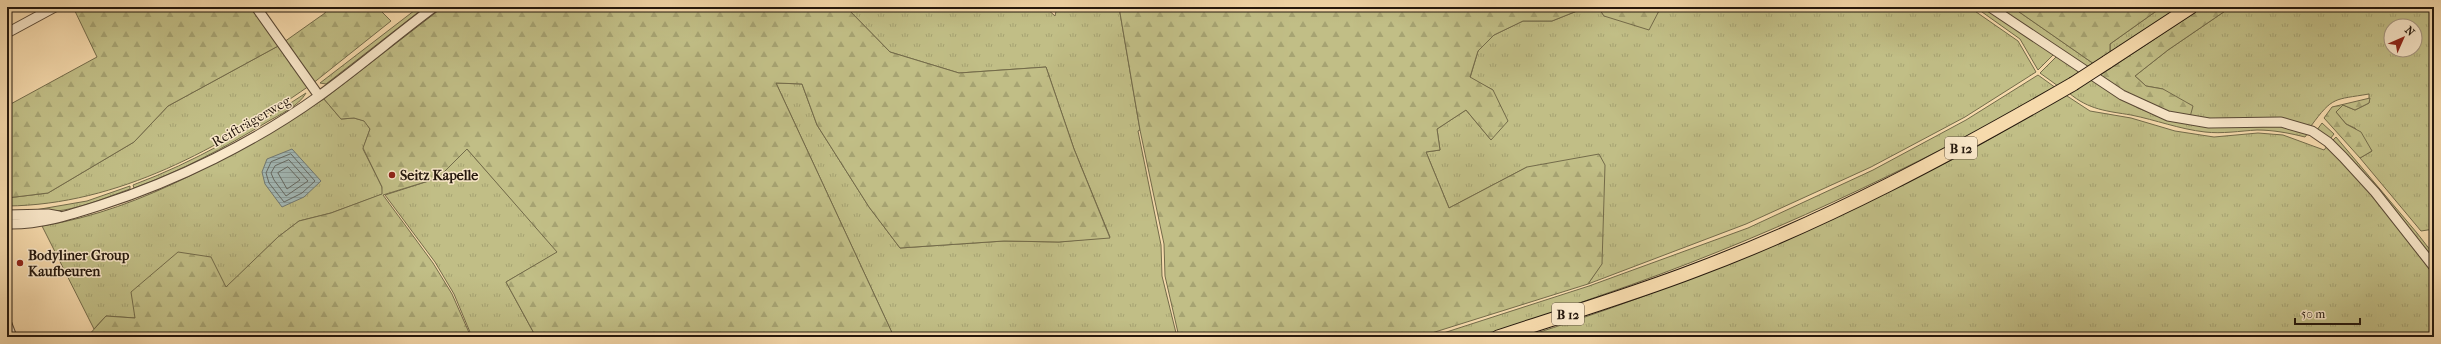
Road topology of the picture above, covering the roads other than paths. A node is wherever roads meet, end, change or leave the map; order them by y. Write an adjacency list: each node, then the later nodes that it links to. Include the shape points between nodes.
1 (55, 7): 6 (street)
2 (256, 7): 7 (street)
3 (434, 7): 7 (street, Reifträgerweg)
4 (1990, 7): 11 (street, via 2122,95 2168,116 2210,122 2281,122 2312,131 2328,142 2375,192)
5 (2191, 7): 14 (highway, B 12, bridge, via 2073,84 1976,140 1845,205 1698,270)
6 (7, 33)
7 (319, 96): 9 (street, Reifträgerweg, via 263,131 190,170 116,200)
8 (7, 215): 9 (street, Reifträgerweg)
9 (58, 216): 10 (street, Reifträgerweg, via 50,221)
10 (7, 224)
11 (2434, 267)
12 (7, 324): 13 (street)
13 (12, 337)
14 (1498, 337)

